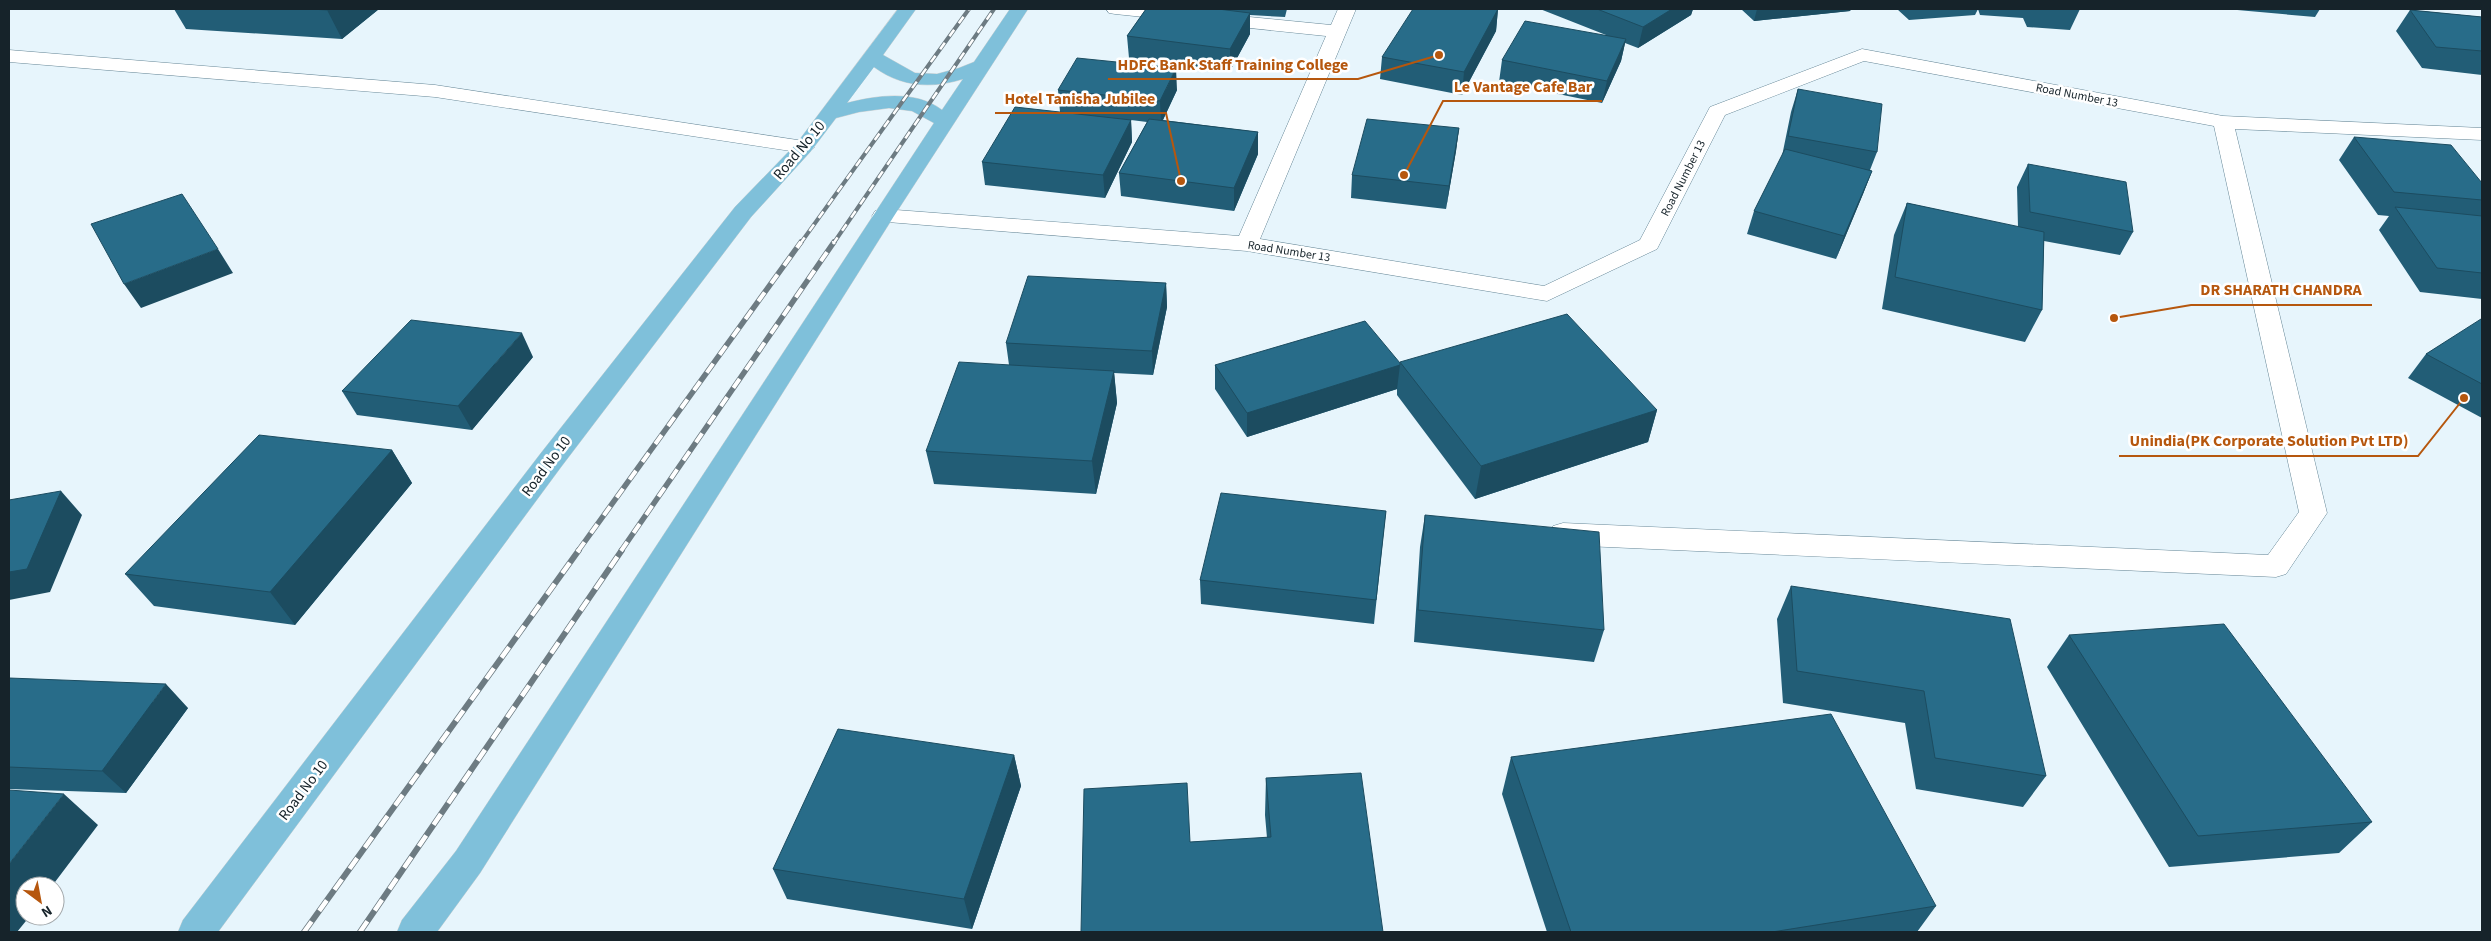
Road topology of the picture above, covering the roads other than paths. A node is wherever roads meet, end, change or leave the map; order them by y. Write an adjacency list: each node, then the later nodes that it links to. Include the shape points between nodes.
1 (907, 9): 7 (main road, Road No 10)
2 (1019, 9): 8 (main road)
3 (1115, 9): 5 (street)
4 (1347, 9): 5 (street)
5 (1337, 31): 15 (street)
6 (9, 56): 13 (street, via 435,91)
7 (872, 56): 8 (main road, via 907,79 938,79); 9 (main road, Road No 10)
8 (982, 66): 10 (main road)
9 (829, 114): 10 (main road, via 871,102 889,102 914,104 934,112); 13 (main road, Road No 10)
10 (945, 122): 14 (main road)
11 (2223, 122): 12 (street, Road Number 13); 15 (street, Road Number 13, via 1862,55 1716,111 1649,244 1547,294); 16 (street, via 2313,513 2276,566)
12 (2482, 134)
13 (804, 147): 17 (main road, Road No 10, via 744,212 593,406)
14 (883, 216): 15 (street, Road Number 13); 18 (main road, via 474,853)
15 (1247, 244)
16 (1536, 533)
17 (196, 932)
18 (415, 932)

